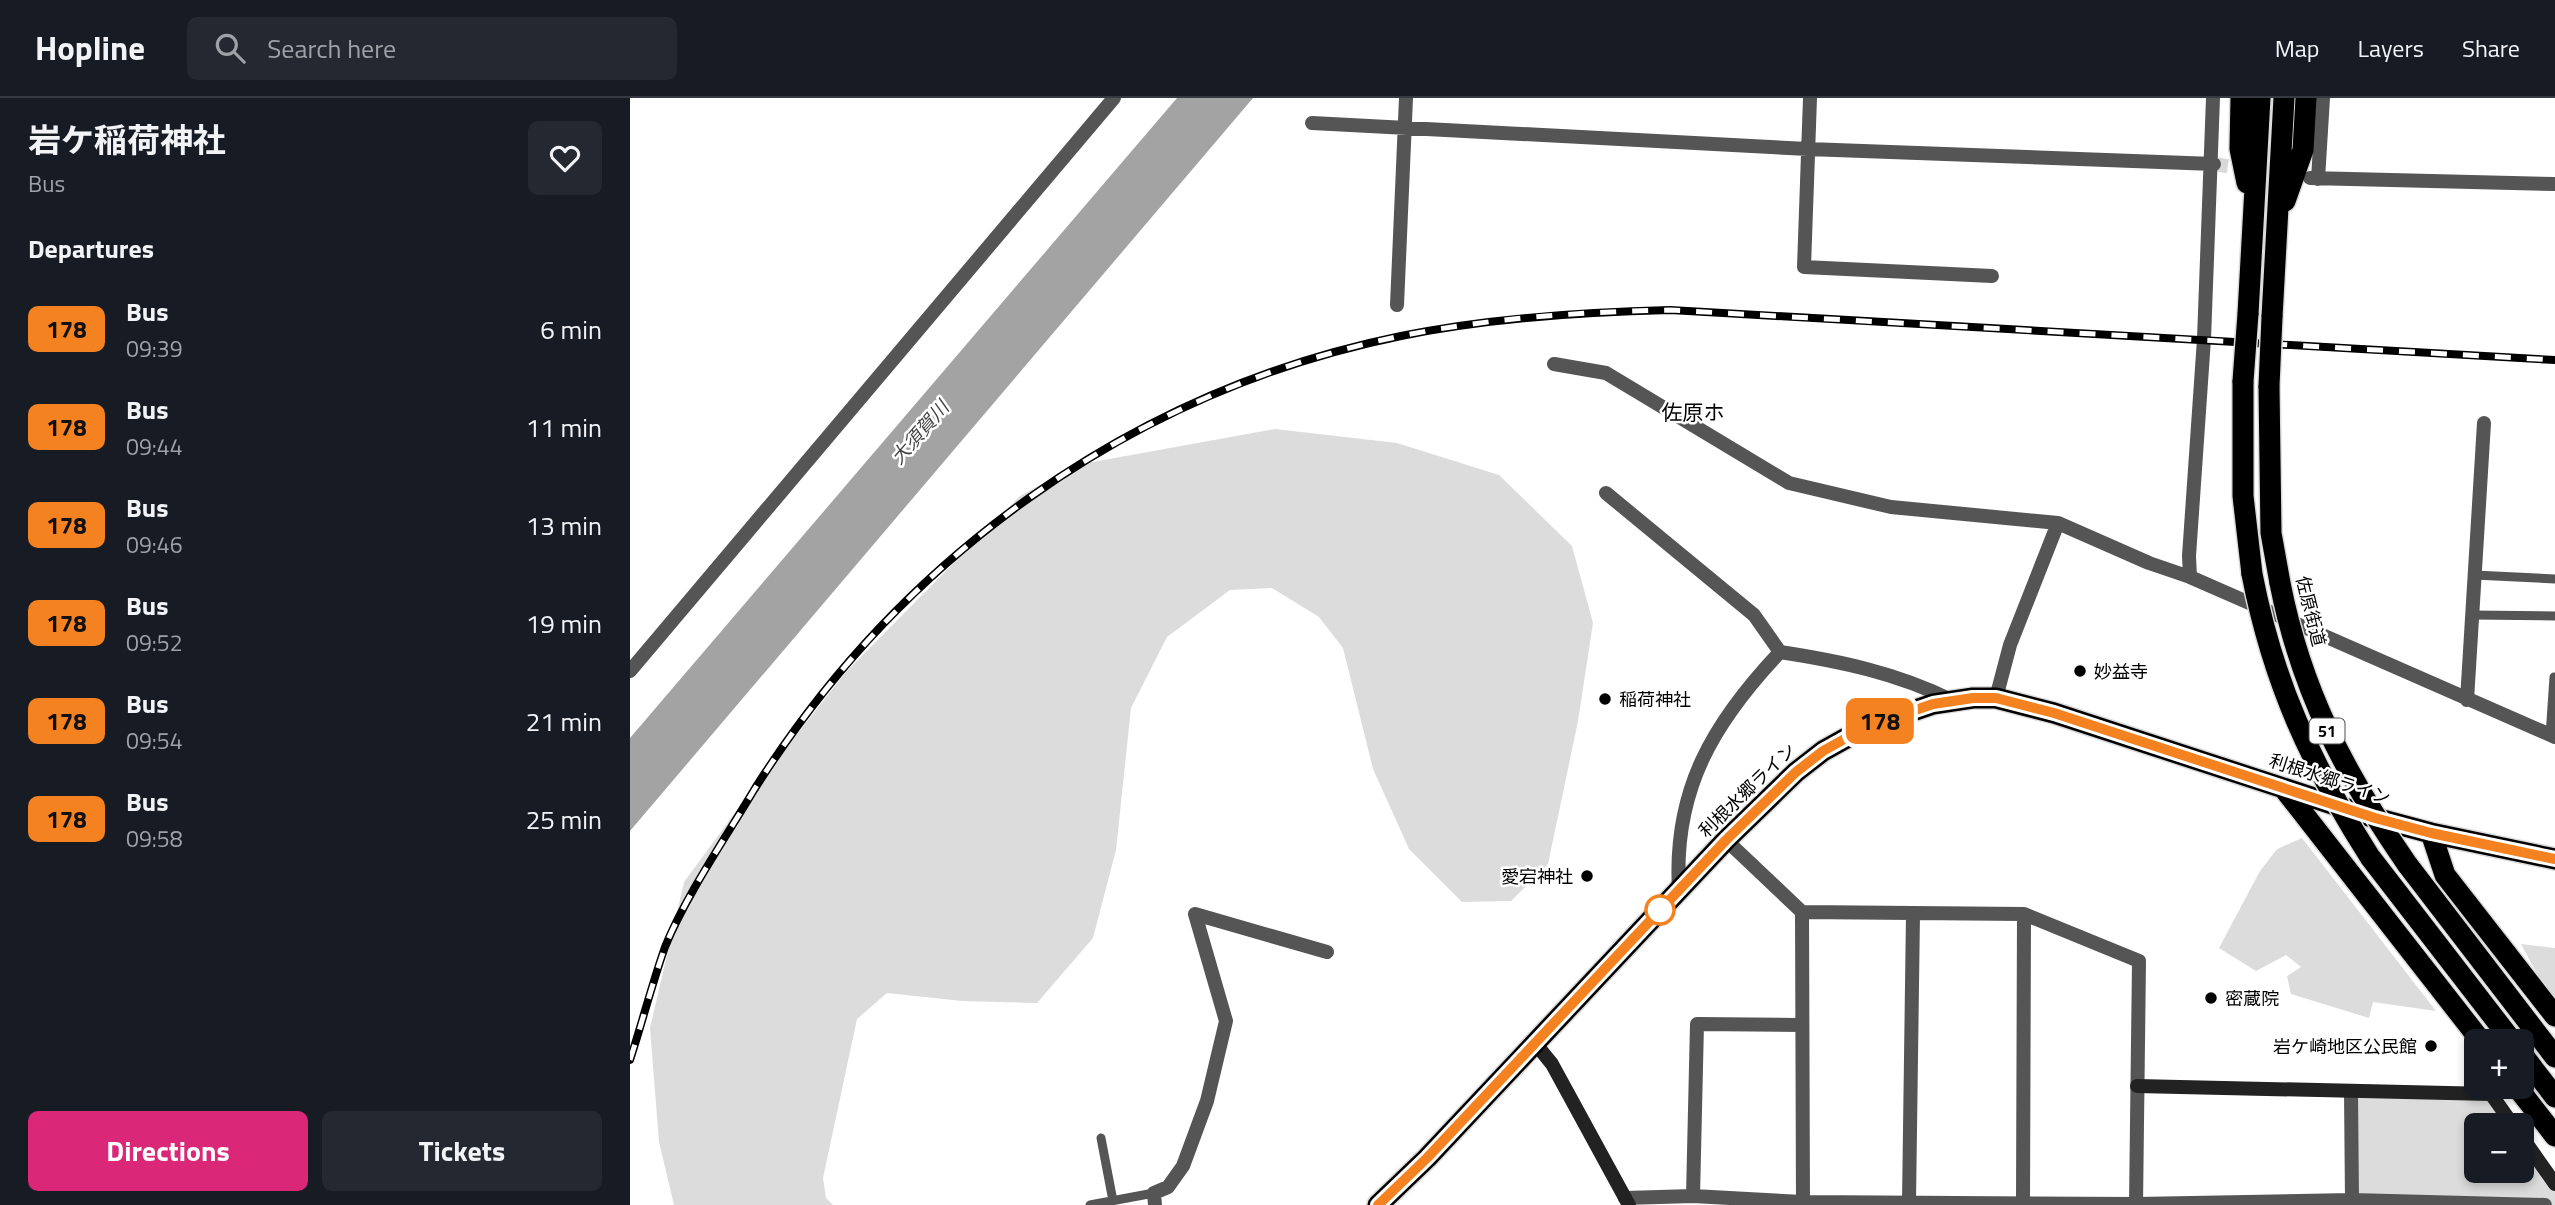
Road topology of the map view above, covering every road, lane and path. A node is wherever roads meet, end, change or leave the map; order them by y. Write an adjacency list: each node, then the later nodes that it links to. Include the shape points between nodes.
1 (1114, 98): 29 (street)
2 (1406, 98): 11 (street)
3 (1810, 98): 12 (street)
4 (2213, 98): 13 (street)
5 (2241, 98): 15 (highway, via 2240,149)
6 (2260, 98): 15 (highway, 51)
7 (2284, 98): 16 (highway, 佐原街道 / 51)
8 (2306, 98): 16 (highway, via 2303,150)
9 (2323, 98): 14 (street, via 2314,178)
10 (1311, 124): 11 (street)
11 (1405, 129): 12 (street); 18 (street)
12 (1808, 149): 13 (street); 17 (street, via 1804,267)
13 (2211, 164): 24 (street)
14 (2555, 184)
15 (2254, 216): 47 (highway, 51, bridge, via 2243,381 2243,496 2261,622 2297,728 2370,857)
16 (2277, 226): 49 (highway, 佐原街道 / 51, bridge, via 2269,386 2271,533 2288,626 2321,720 2367,807)
17 (1993, 276)
18 (1398, 305)
19 (1554, 363): 22 (street, via 1606,373 1789,483 1891,508)
20 (2484, 423): 23 (street)
21 (1606, 493): 28 (street, via 1754,615)
22 (2058, 523): 24 (street); 31 (street, via 2010,645)
23 (2474, 575): 25 (lane); 26 (street)
24 (2190, 577): 33 (street)
25 (2555, 579)
26 (2472, 615): 27 (lane); 33 (street)
27 (2555, 617)
28 (1780, 652): 32 (street, via 1840,661 1919,684); 39 (street, via 1728,717 1695,771 1677,859)
29 (630, 671)
30 (2554, 677): 34 (lane)
31 (1996, 698): 32 (highway, 利根水郷ライン); 35 (highway, 利根水郷ライン)
32 (1951, 700): 37 (highway, 利根水郷ライン, via 1885,719 1823,751)
33 (2467, 700): 34 (street)
34 (2552, 737)
35 (2285, 790): 36 (highway, 利根水郷ライン); 46 (highway)
36 (2431, 833): 38 (highway, 利根水郷ライン); 44 (highway, via 2445,875)
37 (1726, 840): 39 (highway, 利根水郷ライン); 40 (street)
38 (2555, 859)
39 (1679, 890): 48 (highway, 利根水郷ライン)
40 (1802, 912): 41 (street); 45 (street)
41 (1913, 914): 42 (street); 65 (street)
42 (2024, 914): 51 (street, via 2139,961); 66 (street)
43 (1327, 951): 61 (street, via 1195,914 1226,1021 1207,1101 1182,1166)
44 (2555, 1016)
45 (1800, 1025): 60 (street, via 1697,1024); 67 (street)
46 (2472, 1029)
47 (2503, 1029)
48 (1535, 1043): 64 (street, via 1552,1064); 69 (highway, 利根水郷ライン)
49 (2555, 1057)
50 (2534, 1070): 54 (highway)
51 (2137, 1086): 53 (street); 70 (street)
52 (2464, 1091): 53 (street)
53 (2351, 1093): 63 (street)
54 (2555, 1097)
55 (2526, 1099): 56 (highway)
56 (2555, 1136)
57 (1101, 1138): 62 (lane)
58 (2534, 1154): 59 (street)
59 (2555, 1184)
60 (1693, 1196): 64 (street); 67 (street)
61 (1155, 1199): 62 (lane)
62 (1113, 1200): 68 (lane)
63 (2352, 1200): 70 (street); 71 (street)
64 (1627, 1201)
65 (1909, 1202): 66 (street); 67 (street)
66 (2023, 1202): 70 (street)
67 (1802, 1204)
68 (1090, 1205)
69 (1378, 1205)
70 (2136, 1205)
71 (2545, 1205)

